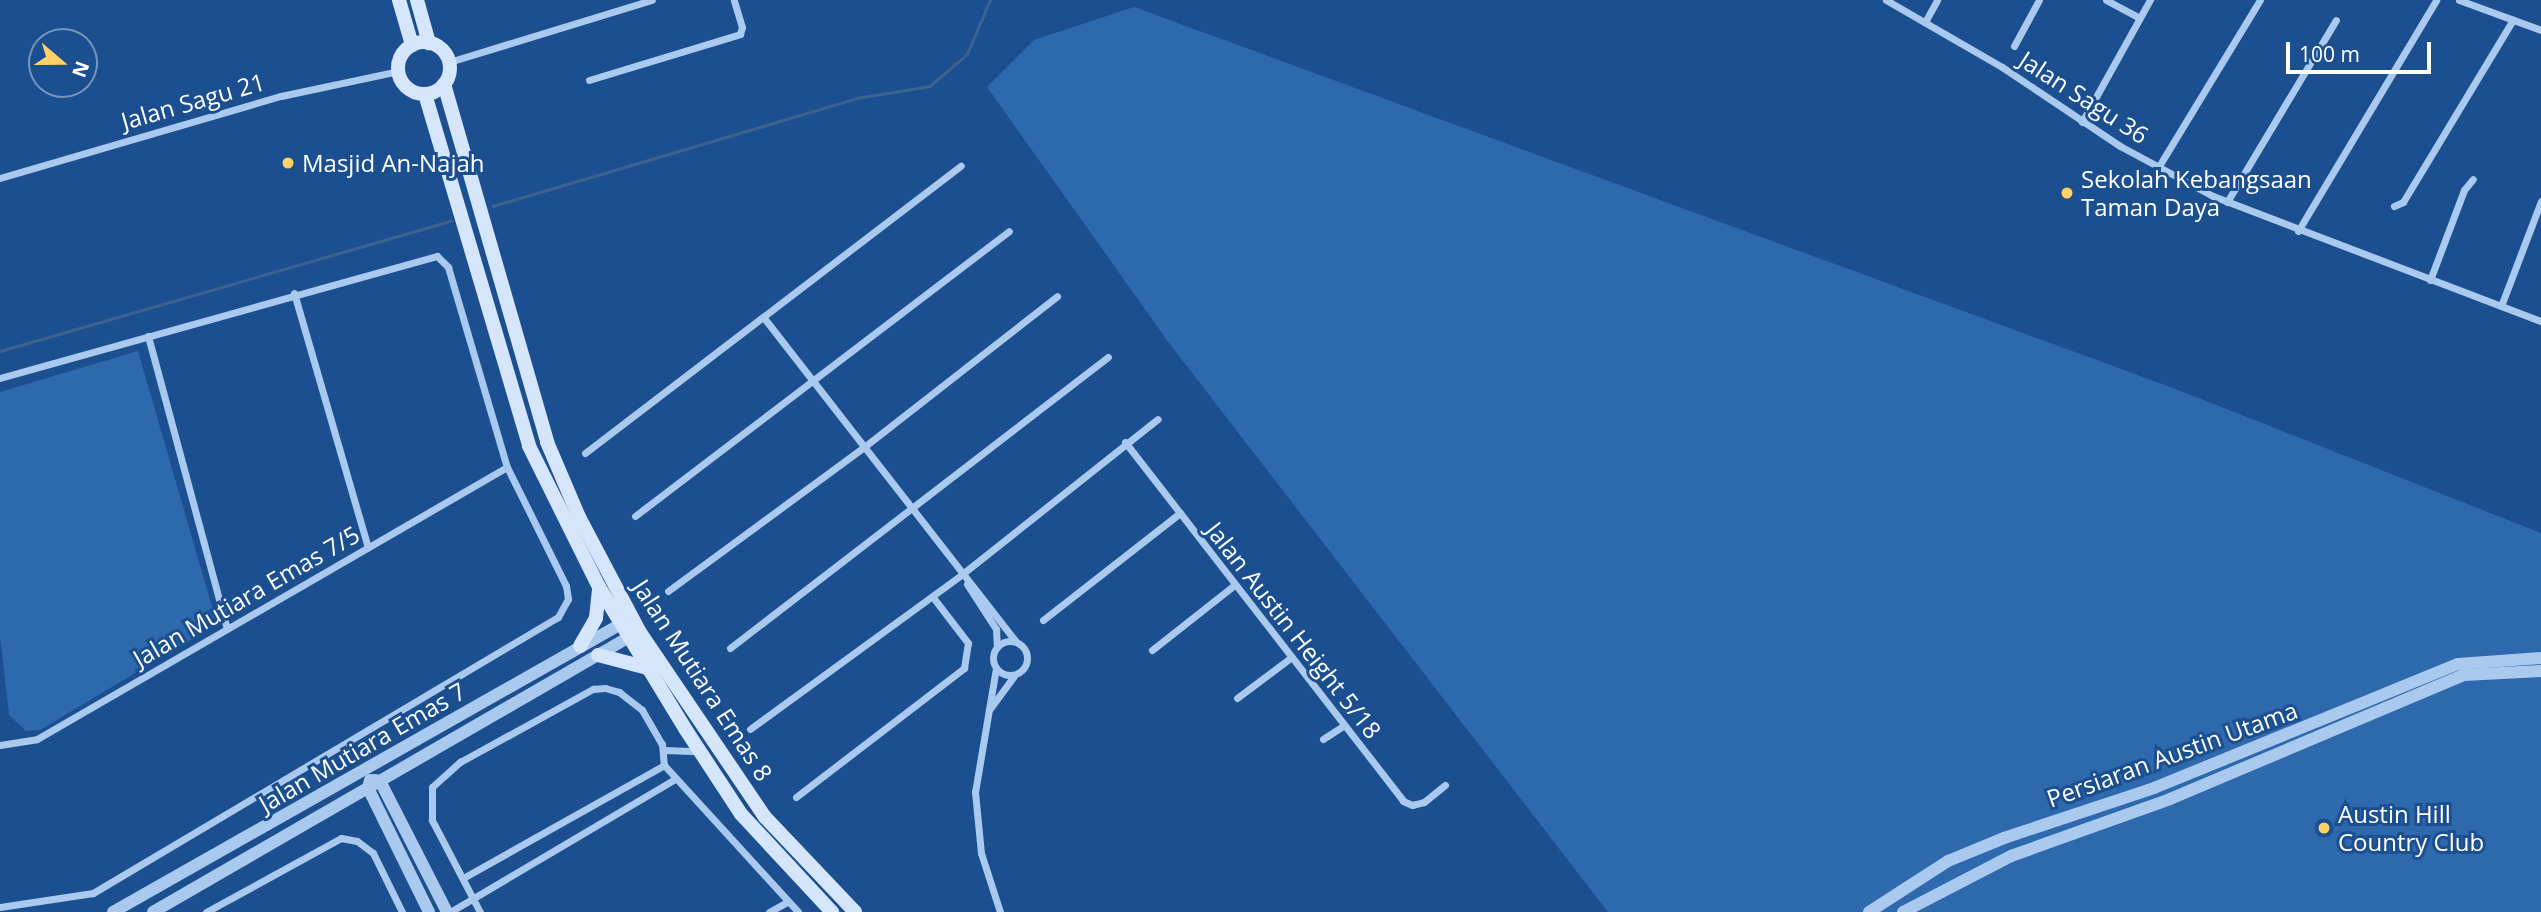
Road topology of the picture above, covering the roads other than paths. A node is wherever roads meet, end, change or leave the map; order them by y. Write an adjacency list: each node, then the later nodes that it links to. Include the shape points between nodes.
1 (399, 0): 19 (main road)
2 (417, 0): 18 (main road)
3 (652, 0): 21 (street)
4 (734, 0): 23 (street, via 742,27 737,36)
5 (1886, 0): 16 (street, Jalan Sagu 36)
6 (1937, 0): 16 (street)
7 (2039, 0): 20 (street)
8 (2106, 0): 13 (street)
9 (2150, 0): 13 (street)
10 (2260, 0): 28 (street)
11 (2436, 0): 34 (street)
12 (2459, 0): 15 (street)
13 (2140, 18): 26 (street)
14 (2336, 20): 32 (street)
15 (2513, 20): 17 (street); 33 (street, via 2403,202)
16 (1925, 22): 26 (street, Jalan Sagu 36)
17 (2541, 30)
18 (429, 43): 19 (main road); 21 (main road, via 442,49)
19 (412, 46): 22 (main road, via 402,56)
20 (2014, 46)
21 (449, 62): 24 (main road)
22 (399, 71): 25 (main road, via 405,85); 29 (street, Jalan Sagu 21, via 281,96)
23 (589, 80)
24 (444, 84): 25 (main road); 62 (main road, Jalan Mutiara Emas 8, via 547,442)
25 (425, 94): 58 (main road, Jalan Mutiara Emas 8, via 529,446)
26 (2082, 122): 28 (street, Jalan Sagu 36)
27 (961, 166): 40 (street)
28 (2159, 166): 32 (street, Jalan Sagu 36)
29 (0, 177)
30 (2473, 179): 36 (street, via 2464,190)
31 (2541, 201): 39 (street)
32 (2227, 202): 34 (street, Jalan Sagu 36)
33 (2394, 206)
34 (2298, 230): 36 (street, Jalan Sagu 36)
35 (1009, 231): 45 (street)
36 (2430, 280): 39 (street, Jalan Sagu 36)
37 (294, 293): 42 (street); 50 (street, via 432,255 442,258); 54 (street)
38 (1057, 296): 48 (street)
39 (2501, 306): 41 (street, Jalan Sagu 36)
40 (764, 318): 45 (street); 49 (street)
41 (2541, 321)
42 (148, 335): 44 (street); 63 (street)
43 (1108, 357): 51 (street)
44 (0, 378)
45 (811, 381): 48 (street); 53 (street)
46 (1158, 419): 47 (street)
47 (1125, 442): 52 (street, Jalan Austin Height 5/18); 55 (street)
48 (864, 447): 51 (street); 59 (street)
49 (585, 453)
50 (506, 467): 54 (street, Jalan Mutiara Emas 7/5); 94 (street, via 566,586 568,599 558,617 91,894)
51 (912, 509): 55 (street); 67 (street)
52 (1180, 513): 57 (street, Jalan Austin Height 5/18); 61 (street)
53 (635, 516)
54 (368, 547): 63 (street, Jalan Mutiara Emas 7/5)
55 (961, 575): 56 (street); 60 (street)
56 (967, 583): 64 (street); 66 (street, via 996,629)
57 (1233, 586): 68 (street); 71 (street, Jalan Austin Height 5/18)
58 (599, 587): 62 (main road, Jalan Mutiara Emas 8); 65 (main road, via 596,618)
59 (668, 591)
60 (932, 596): 79 (street); 90 (street, via 968,643 964,668)
61 (1043, 620)
62 (630, 627): 65 (street, Jalan Mutiara Emas 7); 69 (street, Jalan Mutiara Emas 7); 72 (main road, Jalan Mutiara Emas 8); 105 (main road, Jalan Mutiara Emas 8, via 765,817)
63 (227, 629): 81 (street, Jalan Mutiara Emas 7/5, via 37,739)
64 (1016, 642): 66 (street); 75 (street, via 1028,659)
65 (580, 646): 84 (street, Jalan Mutiara Emas 7)
66 (997, 647): 73 (street)
67 (730, 648)
68 (1152, 650)
69 (598, 655): 72 (main road); 88 (street, Jalan Mutiara Emas 7)
70 (2541, 658): 107 (street, Persiaran Austin Utama, via 2458,664 2261,747 1982,847 1929,873)
71 (1289, 659): 76 (street); 78 (street, Jalan Austin Height 5/18)
72 (648, 668): 83 (main road, Jalan Mutiara Emas 8)
73 (996, 668): 75 (street); 77 (street)
74 (2541, 671): 108 (street, Persiaran Austin Utama, via 2464,675 2170,799 2011,856)
75 (1015, 675): 77 (street)
76 (1237, 698)
77 (989, 710): 106 (street, via 978,753 975,806 981,853)
78 (1343, 726): 80 (street); 89 (street, Jalan Austin Height 5/18, via 1403,800 1412,805 1424,802)
79 (750, 729)
80 (1323, 739)
81 (0, 745)
82 (664, 750): 83 (street); 85 (street); 91 (street, via 634,702 619,692 593,689 440,776 430,793 429,814)
83 (700, 751): 104 (main road, Jalan Mutiara Emas 8, via 741,814)
84 (383, 759): 86 (street, Jalan Mutiara Emas 7); 88 (street)
85 (664, 765): 87 (street); 91 (street)
86 (351, 777): 88 (street); 95 (street, Jalan Mutiara Emas 7)
87 (675, 779): 92 (street); 93 (street)
88 (373, 783): 96 (street, Jalan Mutiara Emas 7); 99 (street); 100 (street)
89 (1445, 785)
90 (796, 797)
91 (463, 878): 92 (street)
92 (475, 899): 100 (street); 101 (street)
93 (787, 902): 102 (street); 103 (street)
94 (0, 907)
95 (113, 912)
96 (153, 912)
97 (205, 912): 98 (street, via 335,839 357,841 377,860)
98 (402, 912)
99 (429, 912)
100 (449, 912)
101 (480, 912)
102 (769, 912)
103 (797, 912)
104 (832, 912)
105 (855, 912)
106 (1000, 912)
107 (1869, 912)
108 (1903, 912)

